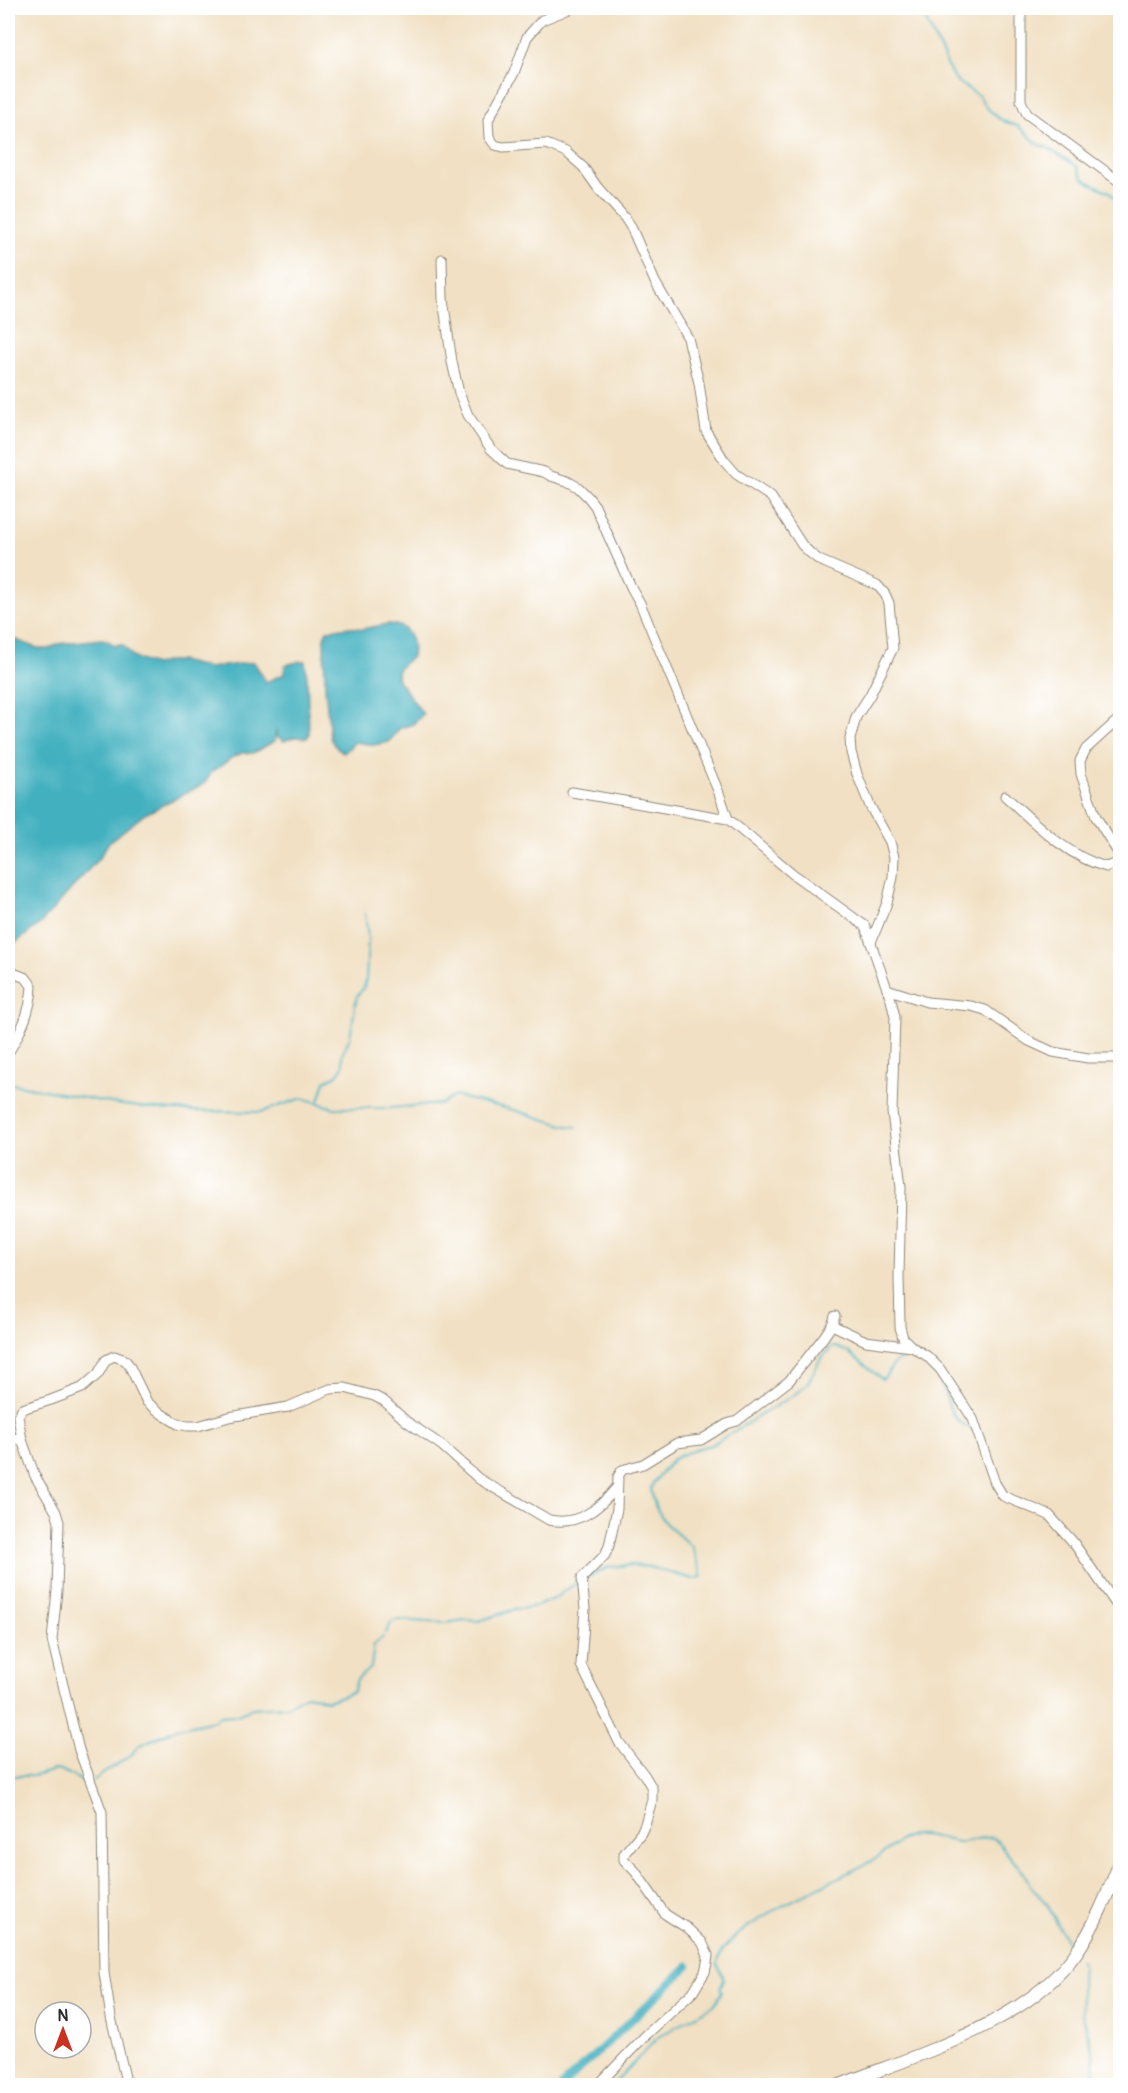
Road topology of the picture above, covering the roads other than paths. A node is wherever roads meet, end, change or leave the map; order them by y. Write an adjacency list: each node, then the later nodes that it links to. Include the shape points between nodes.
1 (572, 8): 11 (street, via 543,20 526,37 514,73 488,120 489,137 495,145 503,147 546,144 566,152 583,167 625,218 658,288 688,338 706,431 724,460 736,474 771,497 809,552 882,588 889,603 892,648 856,717 850,739 857,774 894,857 887,903)
2 (1021, 8): 3 (street, via 1023,109)
3 (1120, 182)
4 (442, 259): 8 (street, via 442,291 452,362 468,415 507,464 567,481 595,506 640,603)
5 (1120, 718): 9 (street, via 1086,749 1079,766 1096,817)
6 (572, 792): 8 (street)
7 (1005, 796): 10 (street, via 1079,857 1106,867)
8 (728, 819): 11 (street, via 794,874 861,922)
9 (1120, 856)
10 (1120, 862)
11 (871, 942): 13 (street)
12 (8, 970): 14 (street, via 26,978 32,986 25,1021)
13 (887, 989): 15 (street, via 927,1002 985,1010 1029,1041 1053,1052); 16 (street, via 896,1027 892,1112 901,1187 900,1327 903,1338)
14 (8, 1053)
15 (1120, 1058)
16 (912, 1347): 19 (street, via 866,1341 834,1320 789,1381 766,1401 710,1436 677,1443 643,1464 622,1470); 20 (street, via 940,1369 973,1419 1003,1496 1049,1515 1073,1542)
17 (8, 1437): 18 (street)
18 (22, 1440): 19 (street, via 18,1413 22,1409 82,1388 114,1356 129,1365 147,1402 178,1424 198,1426 288,1407 330,1389 345,1388 384,1401 479,1479 549,1520 569,1521 589,1514); 22 (street, via 34,1476 59,1522 52,1640 79,1750 102,1812 104,1973)
19 (617, 1487): 23 (street, via 609,1546 582,1578 585,1609 581,1665 619,1742 652,1788 645,1824 624,1854 624,1860 665,1914 696,1936 708,1955 705,1972 693,1992)
20 (1120, 1610)
21 (1120, 1862): 24 (street, via 1074,1955 1032,1996 980,2029)
22 (127, 2085)
23 (597, 2085)
24 (837, 2085)

